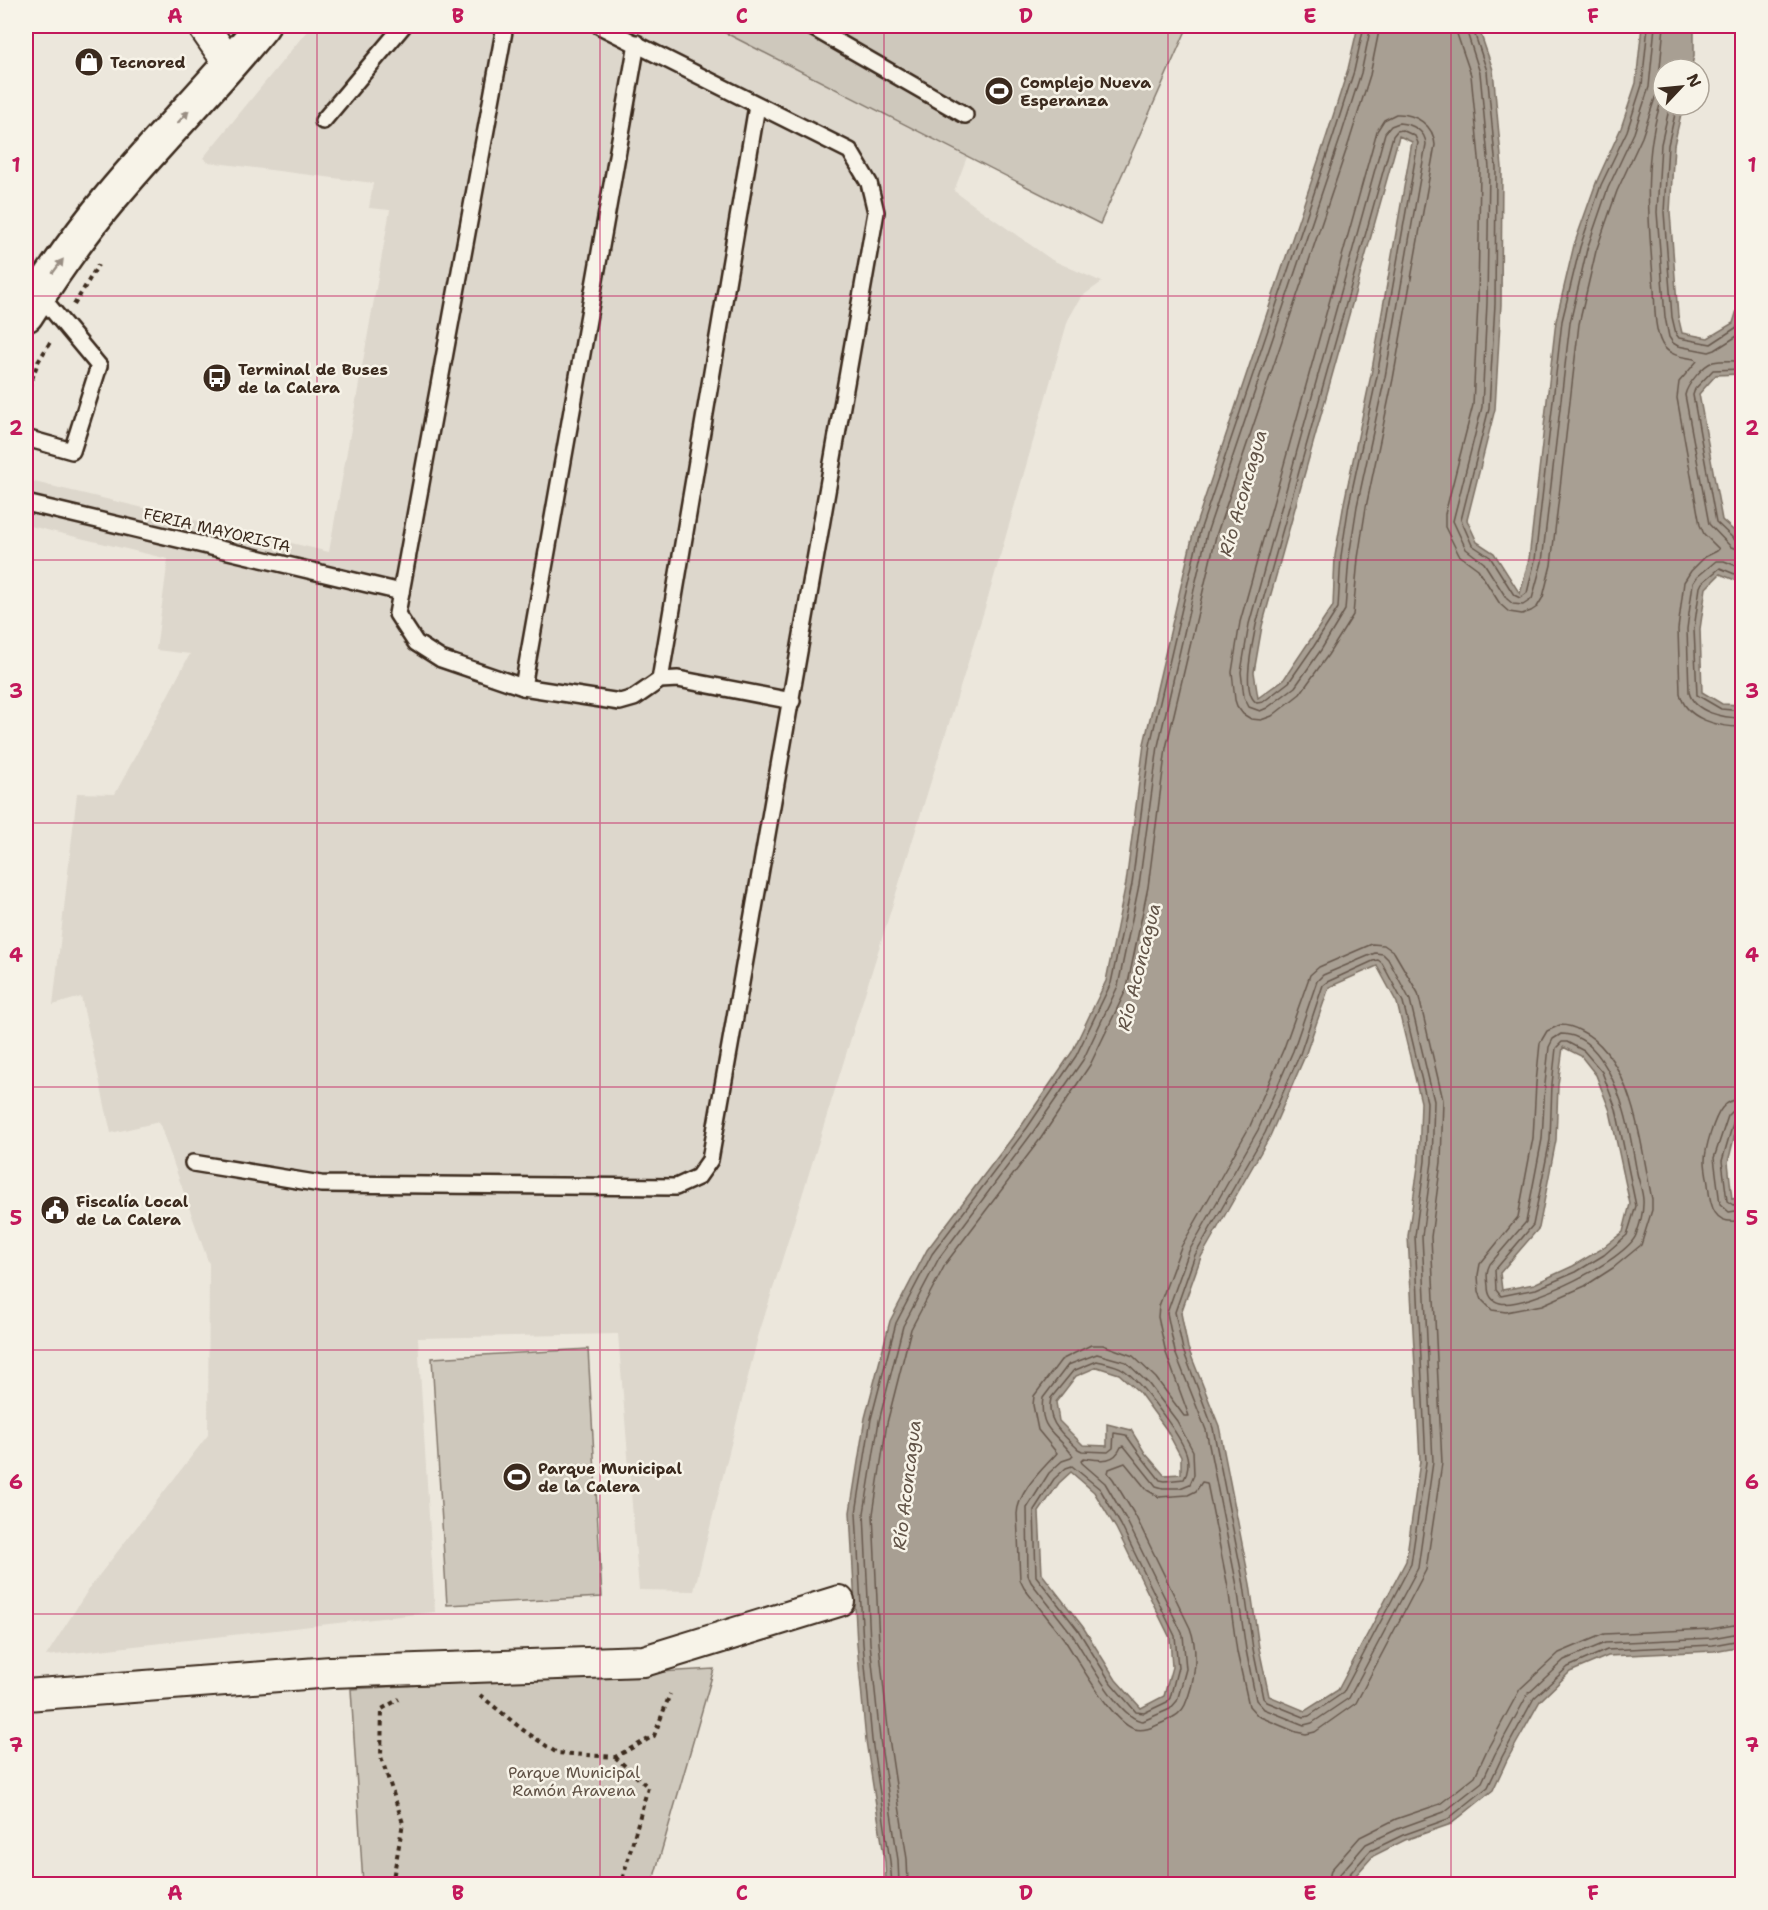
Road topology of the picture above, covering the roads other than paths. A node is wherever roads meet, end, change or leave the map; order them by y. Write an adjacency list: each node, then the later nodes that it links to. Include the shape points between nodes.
1 (203, 26): 8 (street)
2 (262, 26): 8 (main road)
3 (403, 26): 11 (lane)
4 (505, 26): 15 (lane)
5 (600, 26): 7 (lane)
6 (810, 26): 10 (lane)
7 (637, 43): 9 (lane); 17 (lane)
8 (230, 65): 12 (main road, one-way to 8, via 111,197)
9 (757, 106): 16 (lane); 18 (lane, via 850,151 868,183 876,212)
10 (964, 115)
11 (322, 121)
12 (32, 304): 13 (lane, via 63,322 99,366 72,451)
13 (26, 438)
14 (26, 502): 15 (lane, FERIA MAYORISTA)
15 (401, 592): 17 (lane, via 398,614 416,643 441,659)
16 (660, 680): 17 (lane, via 634,698 620,702); 18 (lane, via 678,679)
17 (523, 687)
18 (792, 700): 19 (lane, via 710,1160 698,1177 676,1187 321,1184)
19 (193, 1163)
20 (839, 1601): 21 (street, via 644,1660 331,1672)
21 (26, 1695)

